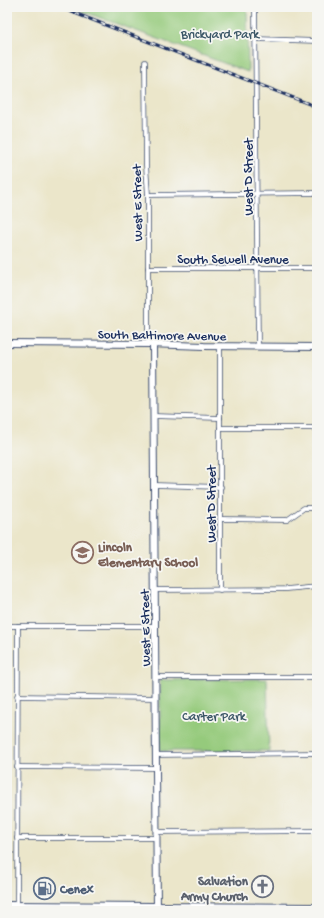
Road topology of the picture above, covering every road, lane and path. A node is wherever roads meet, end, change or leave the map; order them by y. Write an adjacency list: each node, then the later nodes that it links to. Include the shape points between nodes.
1 (255, 7): 2 (street, West D Street)
2 (256, 39): 3 (street); 6 (street, West D Street)
3 (317, 41)
4 (145, 62): 7 (street, West E Street)
5 (317, 193): 6 (street)
6 (256, 194): 7 (street); 9 (street, West D Street)
7 (148, 195): 8 (street, West E Street)
8 (148, 268): 9 (street, South Sewell Avenue); 12 (street, West E Street)
9 (258, 268): 10 (street, South Sewell Avenue); 14 (street, West D Street)
10 (317, 268)
11 (7, 343): 12 (street, South Baltimore Avenue)
12 (151, 344): 13 (street, South Baltimore Avenue); 16 (street, West E Street)
13 (220, 346): 14 (street, South Baltimore Avenue); 17 (street, West D Street)
14 (258, 346): 15 (street, South Baltimore Avenue)
15 (317, 347)
16 (153, 416): 17 (street); 20 (street, West E Street)
17 (220, 418): 18 (street, West D Street)
18 (220, 428): 19 (street); 21 (street, West D Street)
19 (317, 428)
20 (154, 486): 21 (street); 25 (street, West E Street)
21 (221, 487): 23 (street, West D Street)
22 (317, 508): 23 (street, via 304,508 287,520)
23 (221, 519): 26 (street, West D Street)
24 (317, 586): 26 (street)
25 (154, 590): 26 (street); 29 (street, West E Street)
26 (220, 590)
27 (7, 626): 28 (street)
28 (18, 626): 29 (street); 32 (street)
29 (155, 626): 30 (street, West E Street)
30 (155, 677): 31 (street); 33 (street, West E Street)
31 (317, 677)
32 (18, 696): 33 (street); 36 (street)
33 (155, 698): 35 (street, West E Street)
34 (317, 753): 35 (street)
35 (155, 755): 37 (street, West E Street)
36 (18, 767): 37 (street); 40 (street)
37 (156, 768): 39 (street, West E Street)
38 (317, 831): 39 (street)
39 (156, 835): 40 (street); 44 (street, West E Street)
40 (17, 838): 43 (street)
41 (7, 906): 43 (highway)
42 (317, 908): 45 (highway)
43 (17, 909): 44 (highway)
44 (157, 909): 45 (highway)
45 (266, 909)

